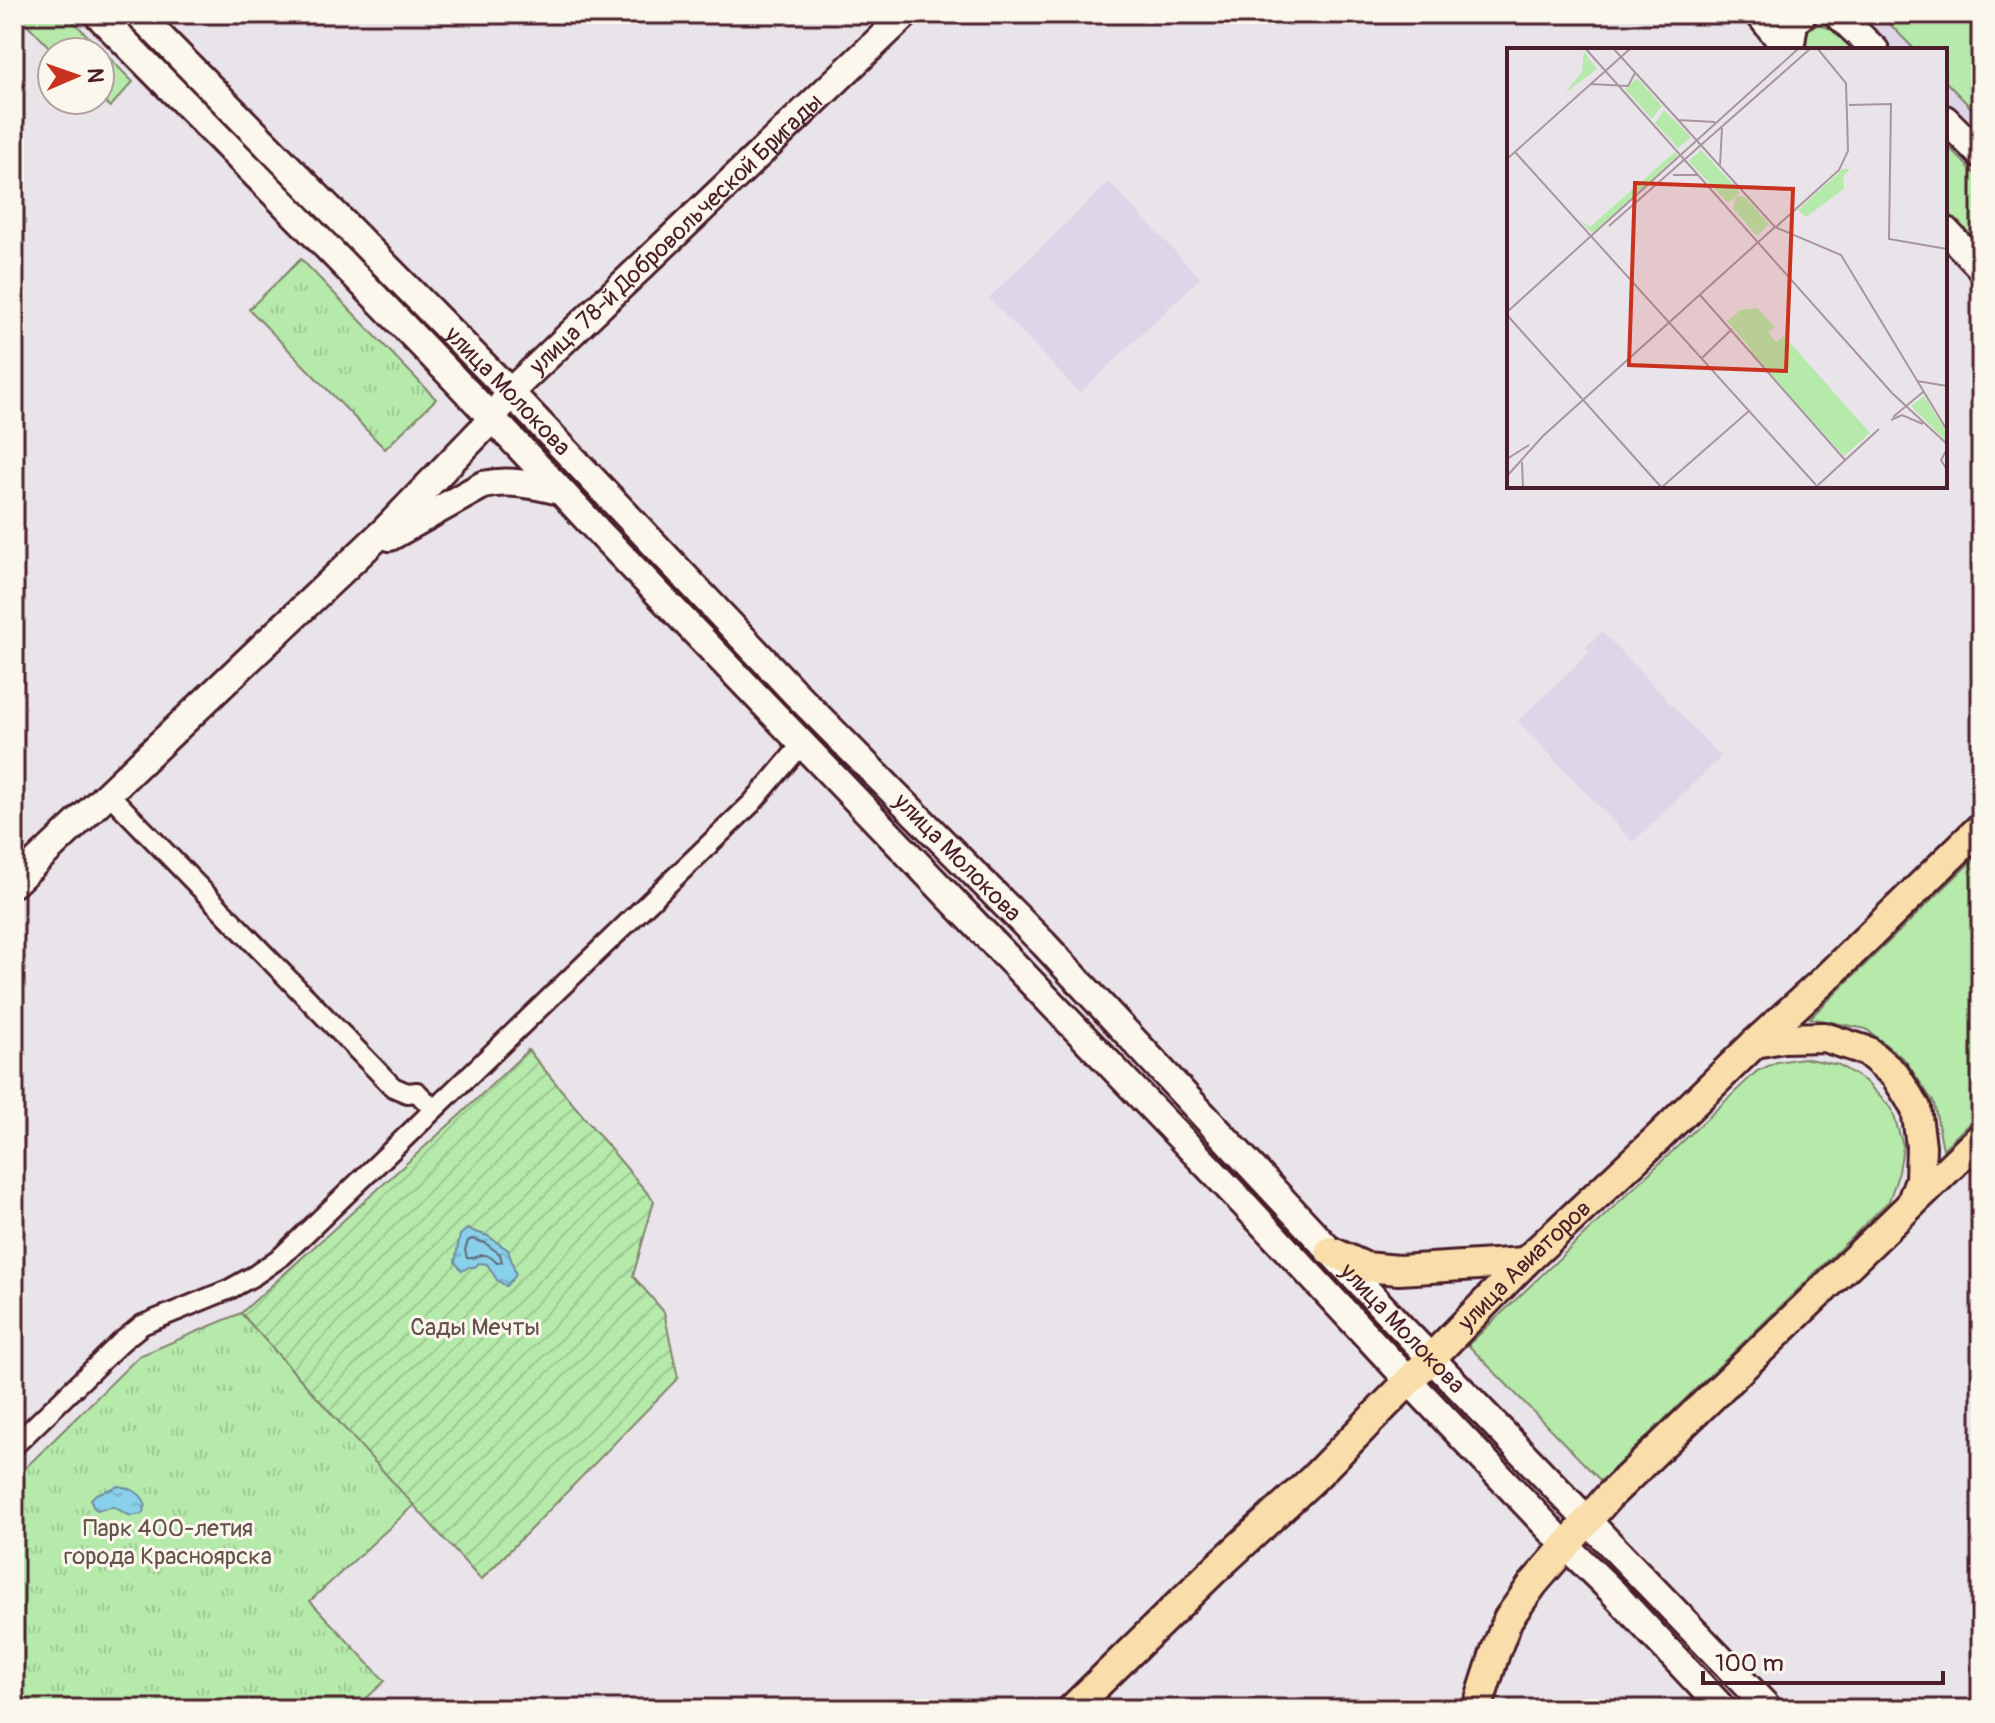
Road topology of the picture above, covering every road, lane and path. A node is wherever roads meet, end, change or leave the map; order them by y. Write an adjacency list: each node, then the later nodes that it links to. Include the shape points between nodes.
1 (97, 14): 15 (main road, улица Молокова)
2 (138, 14): 14 (main road, улица Молокова)
3 (906, 14): 14 (main road, улица 78-й Добровольческой Бригады)
4 (1759, 14): 7 (main road)
5 (1803, 14): 8 (main road, via 1794,23)
6 (1837, 14): 9 (main road)
7 (1787, 48)
8 (1789, 48)
9 (1873, 48)
10 (1947, 121): 11 (main road)
11 (1981, 155)
12 (1947, 232): 13 (main road)
13 (1981, 268)
14 (510, 392): 15 (main road, улица 78-й Добровольческой Бригады); 26 (main road, улица Молокова, via 795,693 1044,944)
15 (492, 419): 16 (main road, улица Молокова); 17 (main road, улица 78-й Добровольческой Бригады)
16 (560, 491): 17 (main road, via 516,482 483,485); 18 (main road, улица Молокова)
17 (359, 555): 19 (main road, улица 78-й Добровольческой Бригады)
18 (802, 744): 23 (street, via 752,803); 29 (main road, улица Молокова)
19 (109, 794): 21 (main road, улица 78-й Добровольческой Бригады); 23 (street, via 393,1087 417,1092)
20 (1981, 827): 22 (main road, улица Авиаторов)
21 (14, 883)
22 (1755, 1043): 25 (main road, via 1824,1037 1867,1051 1895,1075 1916,1108 1921,1146 1920,1179); 27 (main road, улица Авиаторов)
23 (433, 1109): 30 (street, via 282,1256 230,1289 142,1325)
24 (1981, 1137): 25 (main road)
25 (1911, 1204): 31 (main road)
26 (1330, 1251): 27 (main road, via 1365,1267 1399,1270); 28 (main road, улица Молокова)
27 (1525, 1262): 28 (main road, улица Авиаторов)
28 (1431, 1357): 29 (main road, улица Авиаторов); 31 (main road, улица Молокова)
29 (1408, 1380): 32 (main road, улица Молокова); 33 (main road, улица Авиаторов, via 1314,1478)
30 (14, 1446)
31 (1588, 1521): 32 (main road); 36 (main road, улица Молокова)
32 (1565, 1545): 34 (main road, via 1508,1619); 35 (main road, улица Молокова)
33 (1072, 1709)
34 (1477, 1709)
35 (1723, 1709)
36 (1769, 1709)

